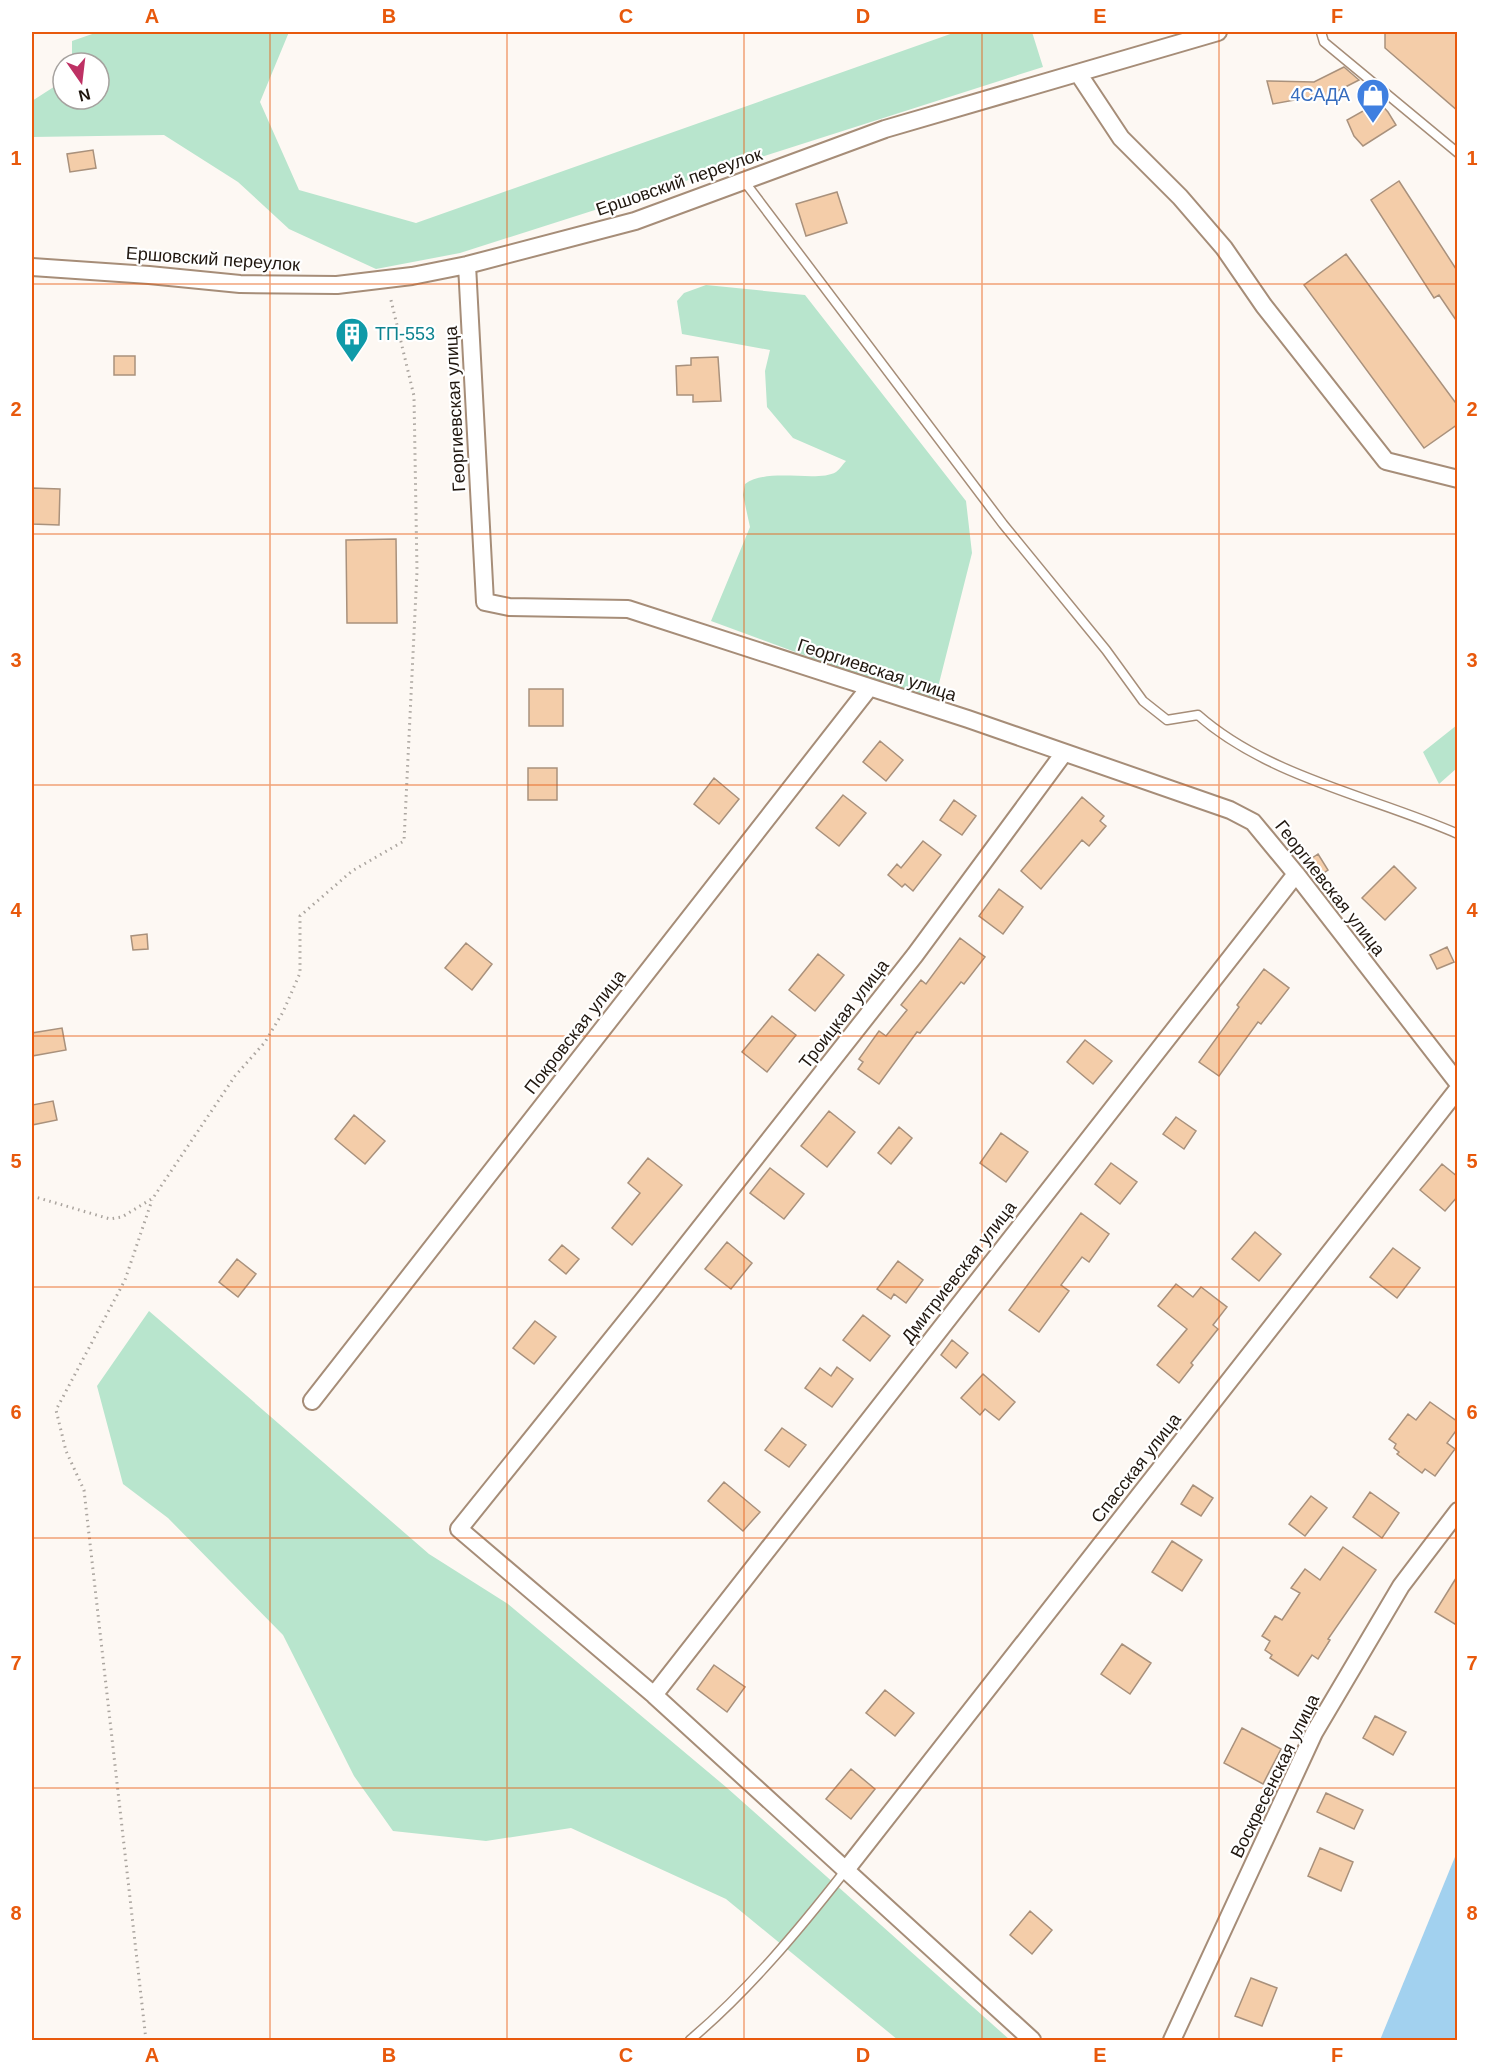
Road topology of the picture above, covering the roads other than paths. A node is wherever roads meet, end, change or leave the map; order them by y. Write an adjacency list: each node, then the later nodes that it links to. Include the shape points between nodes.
1 (1218, 32): 3 (street, Ершовский переулок)
2 (1321, 32): 4 (lane, via 1324,42)
3 (1078, 73): 5 (street, Ершовский переулок, via 885,129); 8 (street, via 1121,138 1224,248 1264,306 1386,461)
4 (1458, 153)
5 (744, 181): 6 (street, Ершовский переулок, via 634,221); 11 (lane, via 1003,524 1143,701 1167,720 1198,716 1217,732 1262,757)
6 (467, 265): 7 (street, Ершовский переулок, via 337,285 240,284); 9 (street, Георгиевская улица, via 485,602 509,607 628,609)
7 (32, 267)
8 (1458, 479)
9 (869, 688): 10 (street, Георгиевская улица); 15 (street, Покровская улица)
10 (1064, 753): 12 (street, Георгиевская улица, via 1230,810 1252,822); 17 (street, Троицкая улица, via 915,955 459,1529)
11 (1458, 834)
12 (1296, 874): 13 (street, Георгиевская улица); 17 (street, Дмитриевская улица)
13 (1458, 1083)
14 (1458, 1089): 18 (street, Спасская улица)
15 (312, 1401)
16 (1458, 1511): 21 (street, Воскресенская улица, via 1401,1586 1314,1733)
17 (654, 1695): 18 (street)
18 (845, 1871): 19 (lane, via 803,1924 719,2016); 20 (street)
19 (690, 2040)
20 (1032, 2040)
21 (1172, 2040)

